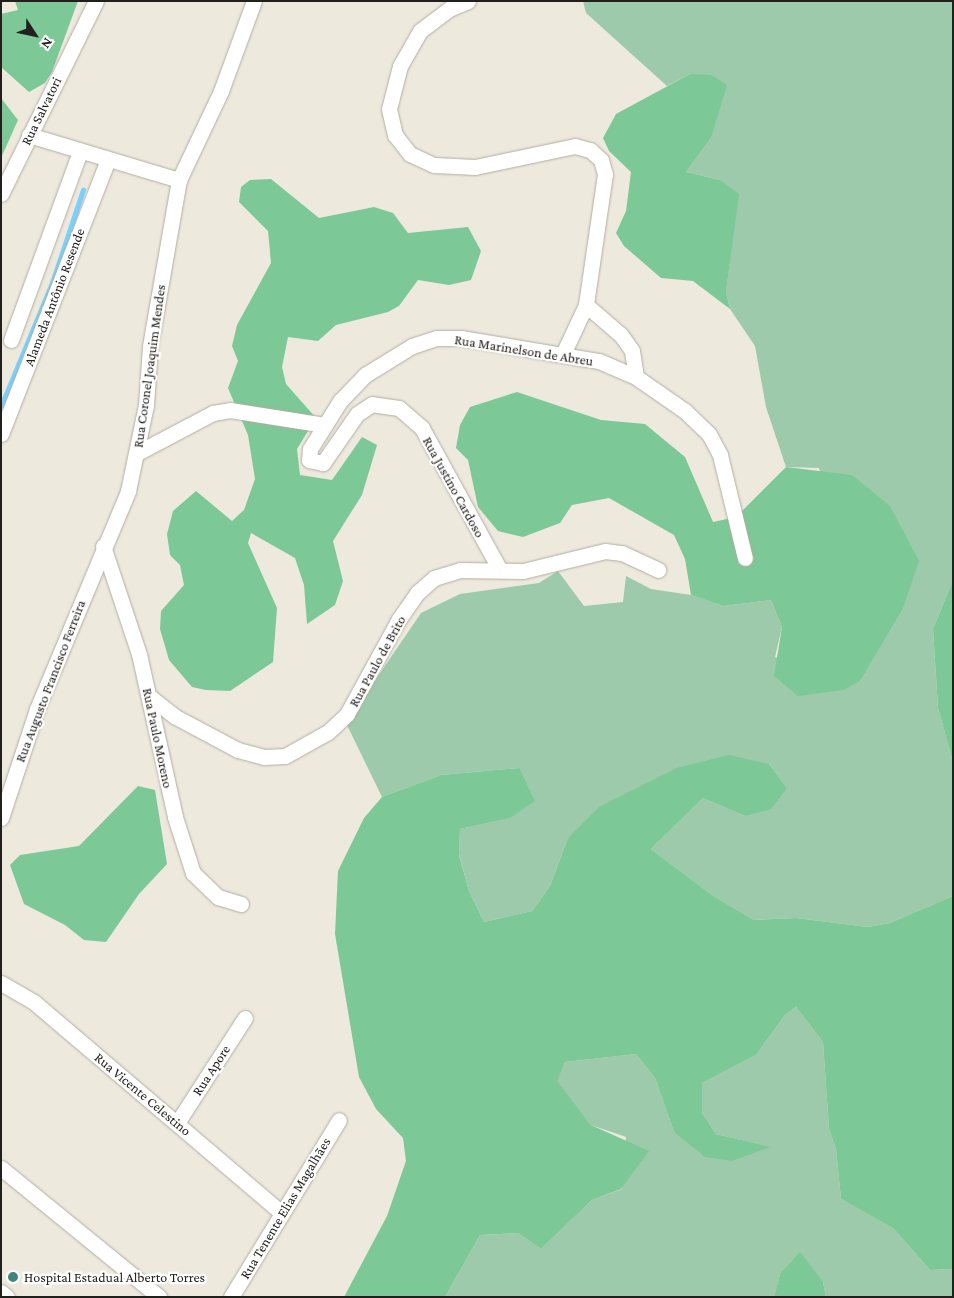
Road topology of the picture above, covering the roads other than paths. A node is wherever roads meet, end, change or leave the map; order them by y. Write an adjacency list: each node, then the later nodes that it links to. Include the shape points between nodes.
1 (96, 1): 4 (street, Rua Salvatori)
2 (254, 1): 7 (street, Rua Coronel Joaquim Mendes, via 221,91)
3 (468, 1): 9 (street, via 449,9 420,30 400,66 389,109 395,135 410,154 434,165 475,167 566,147 590,150 601,160 605,174)
4 (29, 135): 5 (street); 8 (street, Rua Salvatori)
5 (80, 151): 6 (street); 10 (street, Alameda Antônio Resende)
6 (108, 160): 7 (street); 14 (street, Alameda Antônio Resende)
7 (179, 180): 15 (street, Rua Coronel Joaquim Mendes, via 150,346)
8 (1, 194)
9 (586, 305): 11 (street); 12 (street, via 621,335 632,352)
10 (10, 340)
11 (563, 354): 12 (street, Rua Marinelson de Abreu, via 600,361); 13 (street, Rua Marinelson de Abreu, via 461,338 437,338 412,346 365,375 340,401)
12 (636, 377): 18 (street, Rua Marinelson de Abreu, via 685,411 709,434 720,455)
13 (325, 426): 15 (street, via 230,410 213,413); 16 (street, Rua Marinelson de Abreu, via 310,449)
14 (1, 434)
15 (137, 453): 17 (street, Rua Coronel Joaquim Mendes, via 128,491)
16 (313, 464): 19 (street, Rua Justino Cardoso, via 323,463 358,414 372,404 399,408 422,428)
17 (103, 546): 21 (street, Rua Paulo Moreno); 22 (street, Rua Augusto Francisco Ferreira, via 37,709)
18 (745, 558)
19 (500, 570): 20 (street, via 523,571 605,550 622,553); 21 (street, Rua Paulo de Brito, via 460,570 434,578 399,619 348,714 328,732 285,756 264,757 238,750 174,716)
20 (658, 570)
21 (150, 696): 23 (street, Rua Paulo Moreno, via 175,817 193,873 218,897)
22 (1, 818)
23 (241, 904)
24 (1, 983): 27 (street, Rua Vicente Celestino, via 35,1003)
25 (245, 1018): 27 (street, Rua Apore)
26 (339, 1120): 29 (street, Rua Tenente Elias Magalhães)
27 (177, 1123): 29 (street, Rua Vicente Celestino)
28 (1, 1168): 32 (street)
29 (281, 1212): 33 (street, Rua Tenente Elias Magalhães)
30 (1, 1292): 31 (street)
31 (7, 1297)
32 (159, 1297)
33 (231, 1297)

